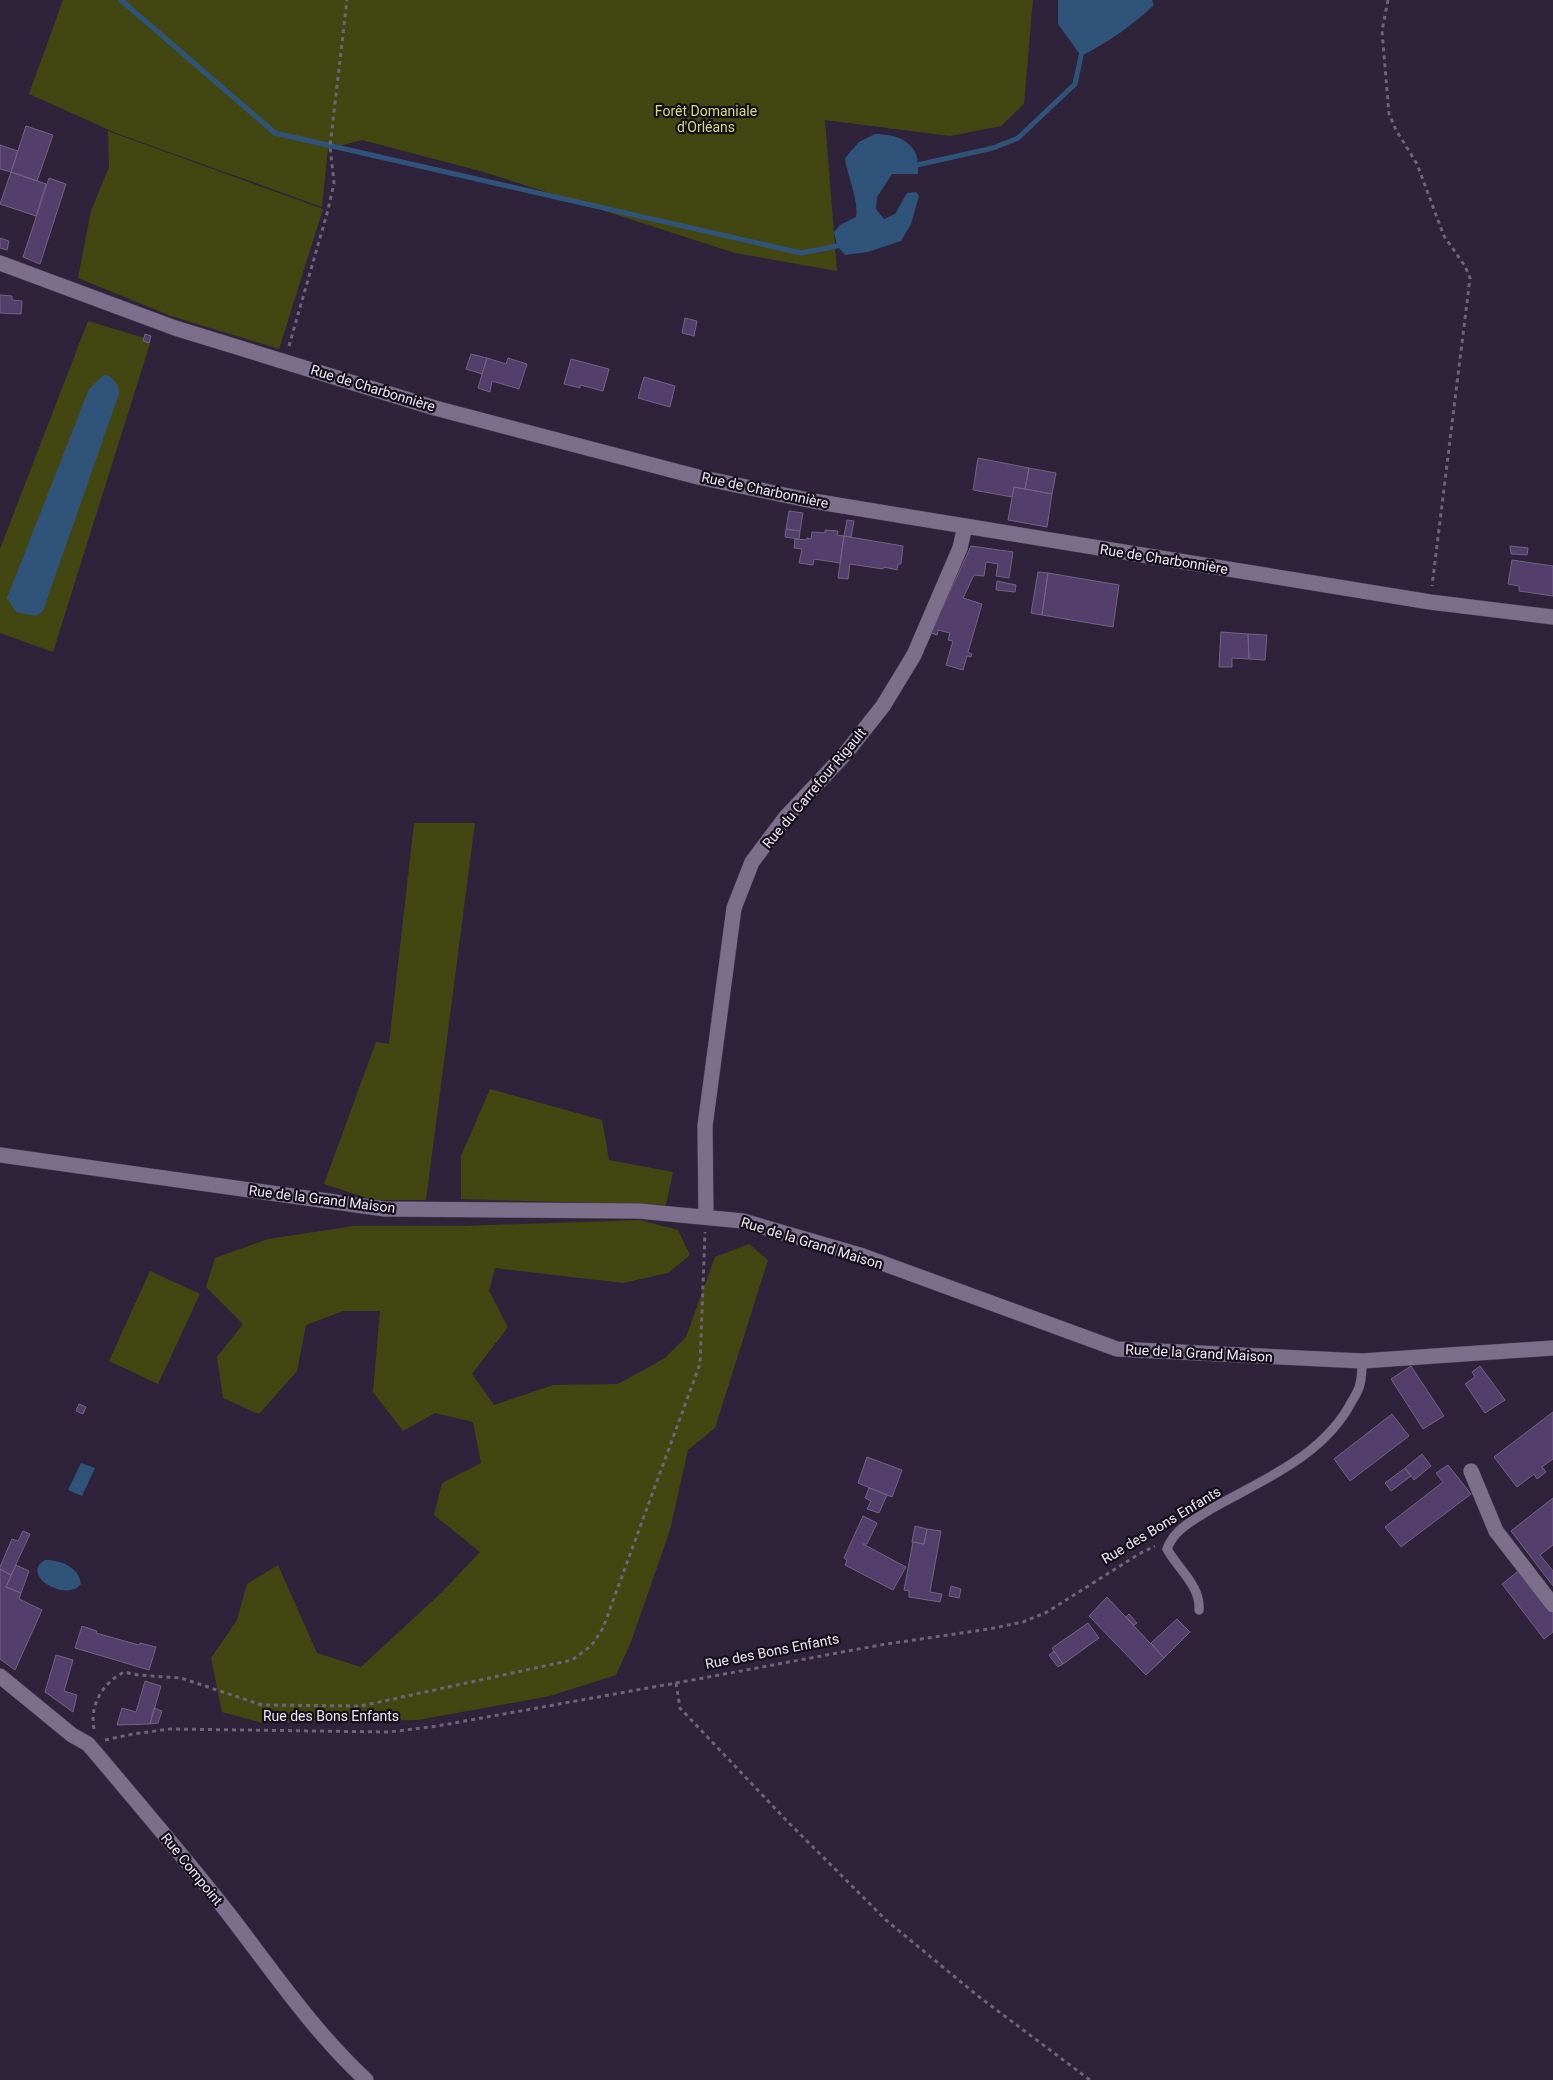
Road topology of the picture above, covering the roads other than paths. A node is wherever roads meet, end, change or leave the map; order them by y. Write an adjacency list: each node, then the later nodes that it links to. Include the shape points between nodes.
1 (0, 263): 2 (street, Rue de Charbonnière, via 175,328 435,408 698,477 813,501)
2 (965, 526): 3 (street, Rue de Charbonnière, via 1430,602); 5 (street, Rue du Carrefour Rigault, via 960,548 914,655 888,698 845,754 785,818 752,862 734,908 705,1126)
3 (1553, 617)
4 (0, 1155): 5 (street, Rue de la Grand Maison, via 385,1209 639,1211)
5 (706, 1225): 7 (street, Rue de la Grand Maison, via 743,1221 863,1256 1117,1349)
6 (1553, 1348): 7 (street, Rue de la Grand Maison)
7 (1362, 1361): 10 (lane, Rue des Bons Enfants, via 1360,1386 1333,1431 1292,1463 1181,1528 1170,1539 1167,1549 1196,1590)
8 (1471, 1471): 9 (street, via 1496,1532)
9 (1553, 1605)
10 (1199, 1610)
11 (0, 1676): 12 (street, Rue Compoint, via 72,1735 92,1743 291,1996 331,2045)
12 (366, 2080)

